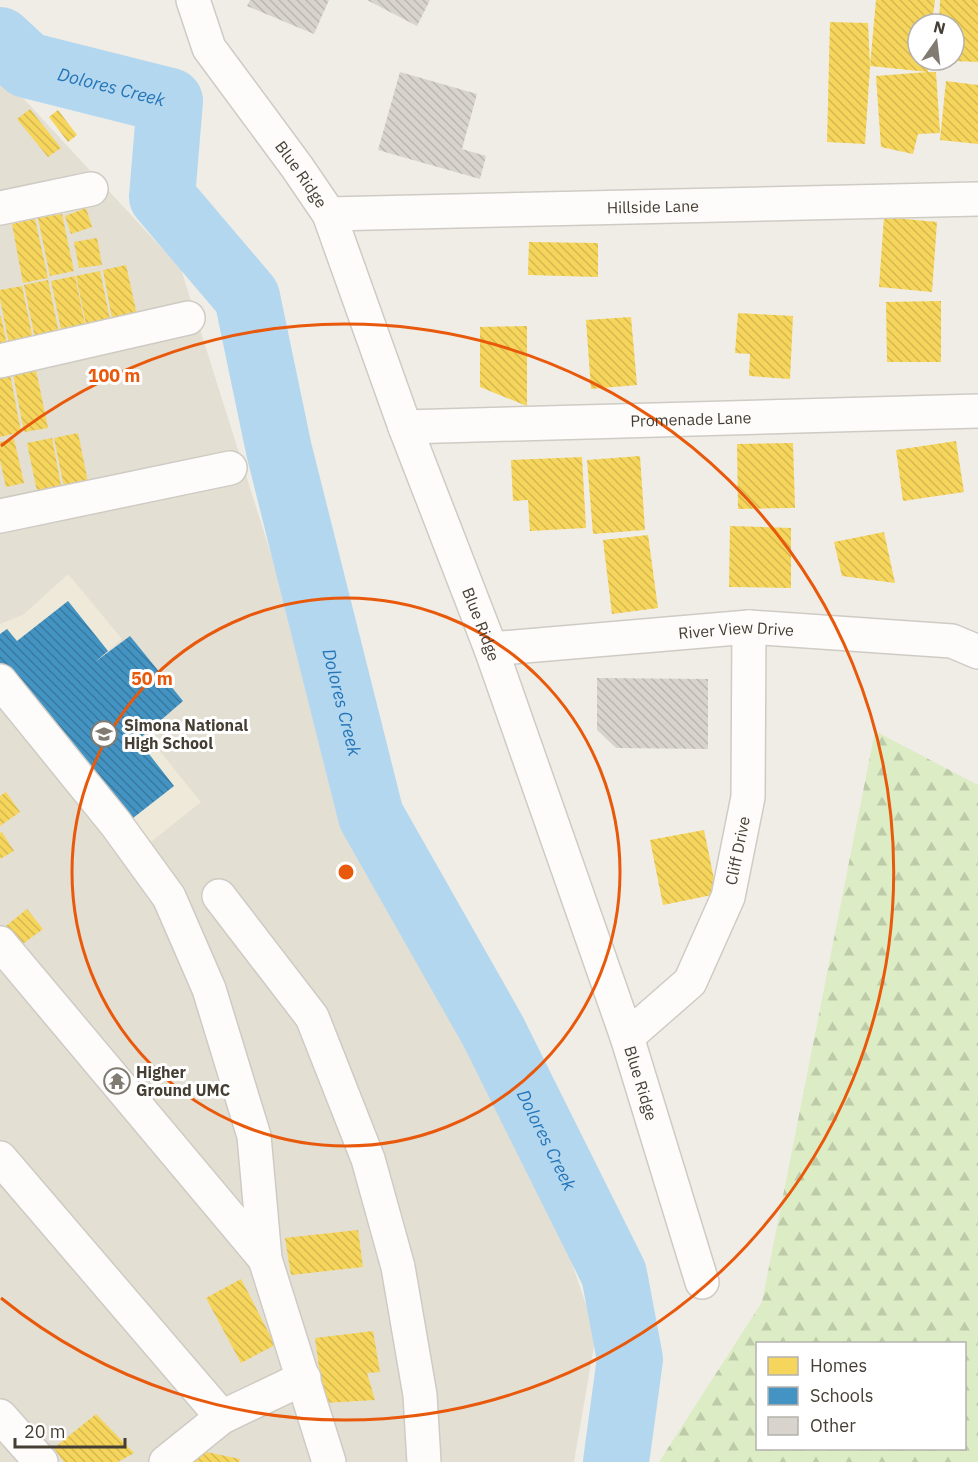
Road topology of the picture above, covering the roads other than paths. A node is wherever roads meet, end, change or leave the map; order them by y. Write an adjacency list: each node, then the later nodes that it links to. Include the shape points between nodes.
1 (193, 0): 5 (street, Blue Ridge, via 209,48)
2 (91, 189): 4 (street)
3 (978, 199): 5 (street, Hillside Lane)
4 (0, 208)
5 (329, 214): 9 (street, Blue Ridge)
6 (188, 318): 7 (street)
7 (0, 361)
8 (978, 411): 9 (street, Promenade Lane)
9 (405, 427): 13 (street, Blue Ridge)
10 (230, 468): 11 (street)
11 (0, 516)
12 (749, 627): 13 (street, River View Drive); 14 (street, River View Drive, via 952,641); 18 (street, Cliff Drive, via 748,797 728,897 690,982)
13 (491, 649): 18 (street, Blue Ridge)
14 (978, 652)
15 (0, 681): 20 (street, via 116,824 169,897 209,989 254,1136)
16 (219, 896): 28 (street, via 312,1017 368,1159 398,1267 420,1395)
17 (4, 957): 20 (street)
18 (627, 1037): 21 (street, Blue Ridge)
19 (0, 1158): 24 (street)
20 (265, 1259): 22 (street)
21 (702, 1282)
22 (304, 1378): 24 (street); 27 (street)
23 (0, 1416): 25 (street)
24 (222, 1417): 26 (street)
25 (41, 1462)
26 (166, 1462)
27 (329, 1462)
28 (424, 1462)

